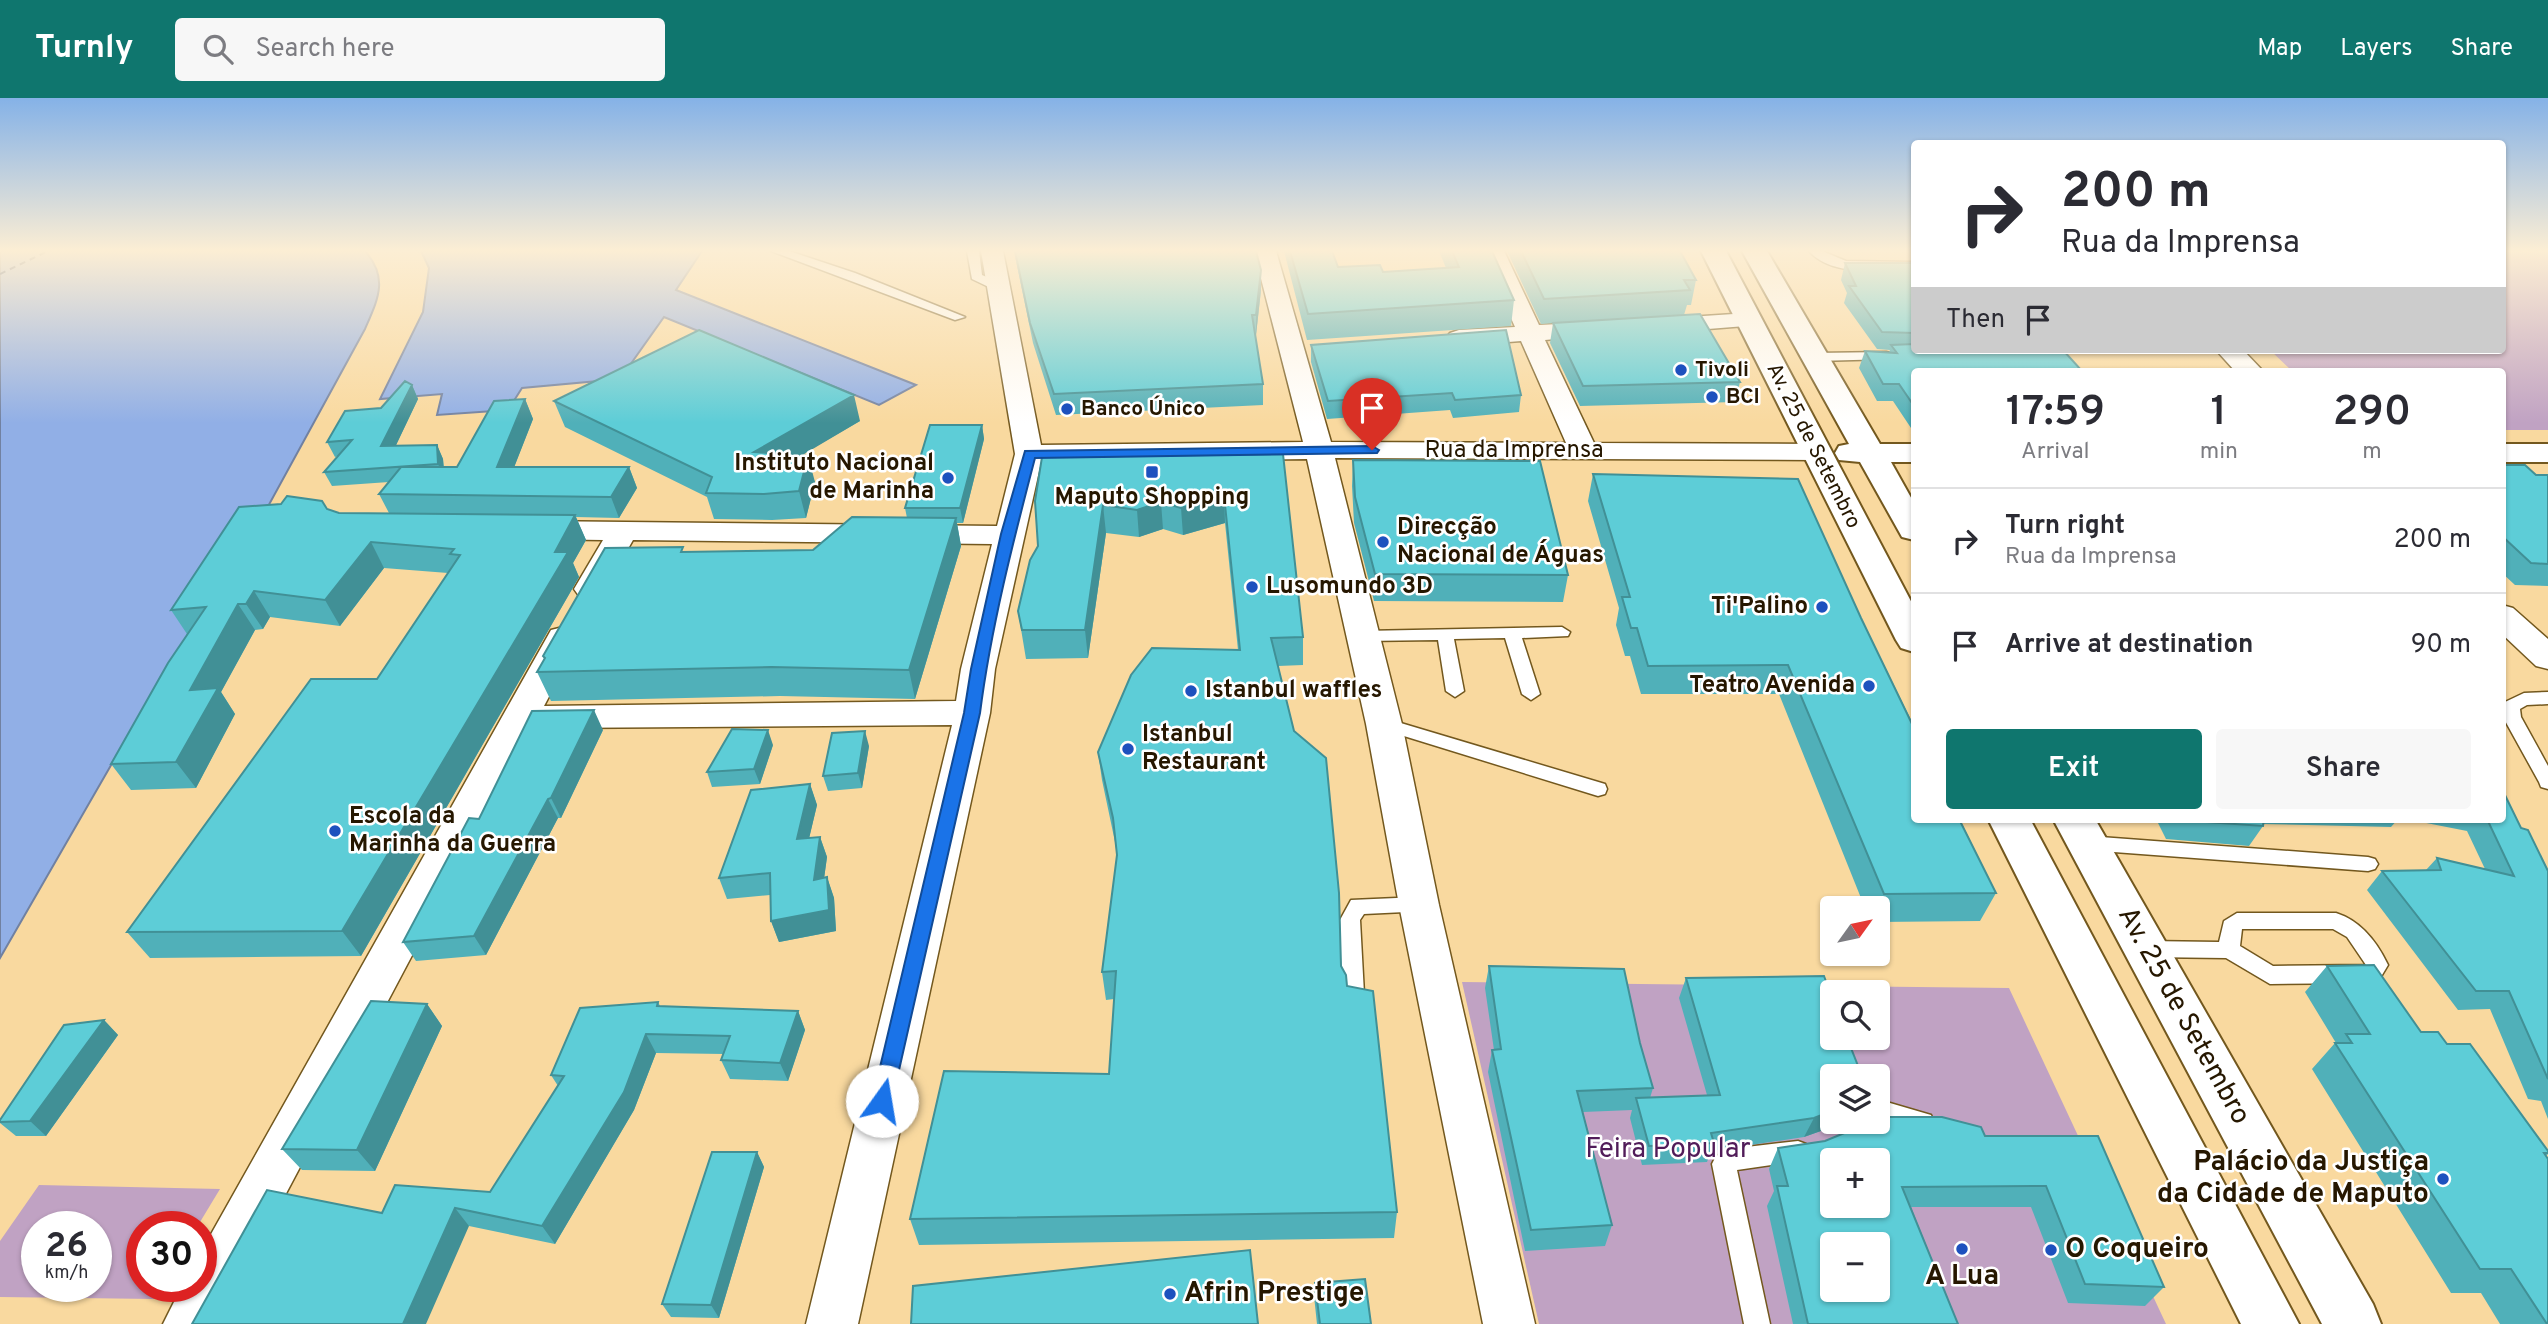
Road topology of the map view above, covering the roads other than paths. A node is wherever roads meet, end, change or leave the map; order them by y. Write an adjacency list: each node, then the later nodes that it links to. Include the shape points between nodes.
1 (936, 308): 7 (lane)
2 (1003, 308): 24 (street)
3 (1280, 308): 12 (street)
4 (1518, 308): 9 (street)
5 (1743, 308): 8 (main road, Av. 25 de Setembro)
6 (1788, 308): 15 (main road, Av. 25 de Setembro)
7 (959, 317)
8 (1749, 320): 9 (street); 19 (main road, Av. 25 de Setembro)
9 (1529, 333): 10 (street); 18 (street)
10 (1437, 340)
11 (1318, 349): 12 (street)
12 (1292, 351): 17 (street)
13 (2233, 354): 16 (street)
14 (1899, 356): 15 (lane)
15 (1816, 357): 20 (main road, Av. 25 de Setembro)
16 (2247, 368)
17 (1319, 450): 18 (street, Rua da Imprensa); 24 (street, Rua da Imprensa); 34 (street)
18 (1584, 451): 19 (street, Rua da Imprensa)
19 (1816, 453): 20 (main road, Rua da Imprensa); 33 (main road, Av. 25 de Setembro)
20 (1872, 453): 21 (main road, Rua da Imprensa); 25 (main road, Av. 25 de Setembro)
21 (1911, 453)
22 (2506, 453): 23 (main road)
23 (2548, 453)
24 (1029, 454): 28 (street)
25 (1911, 524)
26 (512, 530): 27 (street)
27 (623, 531): 28 (street); 40 (street)
28 (1008, 534): 39 (street)
29 (2506, 619): 35 (street)
30 (1562, 632): 31 (lane)
31 (1512, 633): 32 (lane); 37 (lane)
32 (1445, 634): 34 (lane); 36 (lane)
33 (1911, 634)
34 (1363, 636): 41 (street)
35 (2548, 657)
36 (1455, 691)
37 (1531, 694)
38 (2548, 698): 42 (lane, via 2524,699 2511,706 2512,717)
39 (972, 713): 40 (street); 55 (street)
40 (519, 716): 54 (street)
41 (1384, 724): 43 (lane); 47 (street)
42 (2548, 782)
43 (1598, 789)
44 (2011, 823): 58 (main road)
45 (2081, 831): 46 (lane); 48 (main road, Av. 25 de Setembro)
46 (2368, 864)
47 (1419, 905): 50 (lane, via 1357,906 1350,920); 56 (street)
48 (2146, 949): 49 (lane); 59 (main road, Av. 25 de Setembro)
49 (2229, 950): 49 (lane, via 2270,975 2372,974 2378,965 2354,931 2336,921 2237,921 2231,927)
50 (1353, 994)
51 (1890, 1113): 52 (lane)
52 (1941, 1128)
53 (1817, 1147): 57 (lane, via 1724,1164)
54 (188, 1324)
55 (832, 1324)
56 (1509, 1324)
57 (1757, 1324)
58 (2270, 1324)
59 (2353, 1324)

